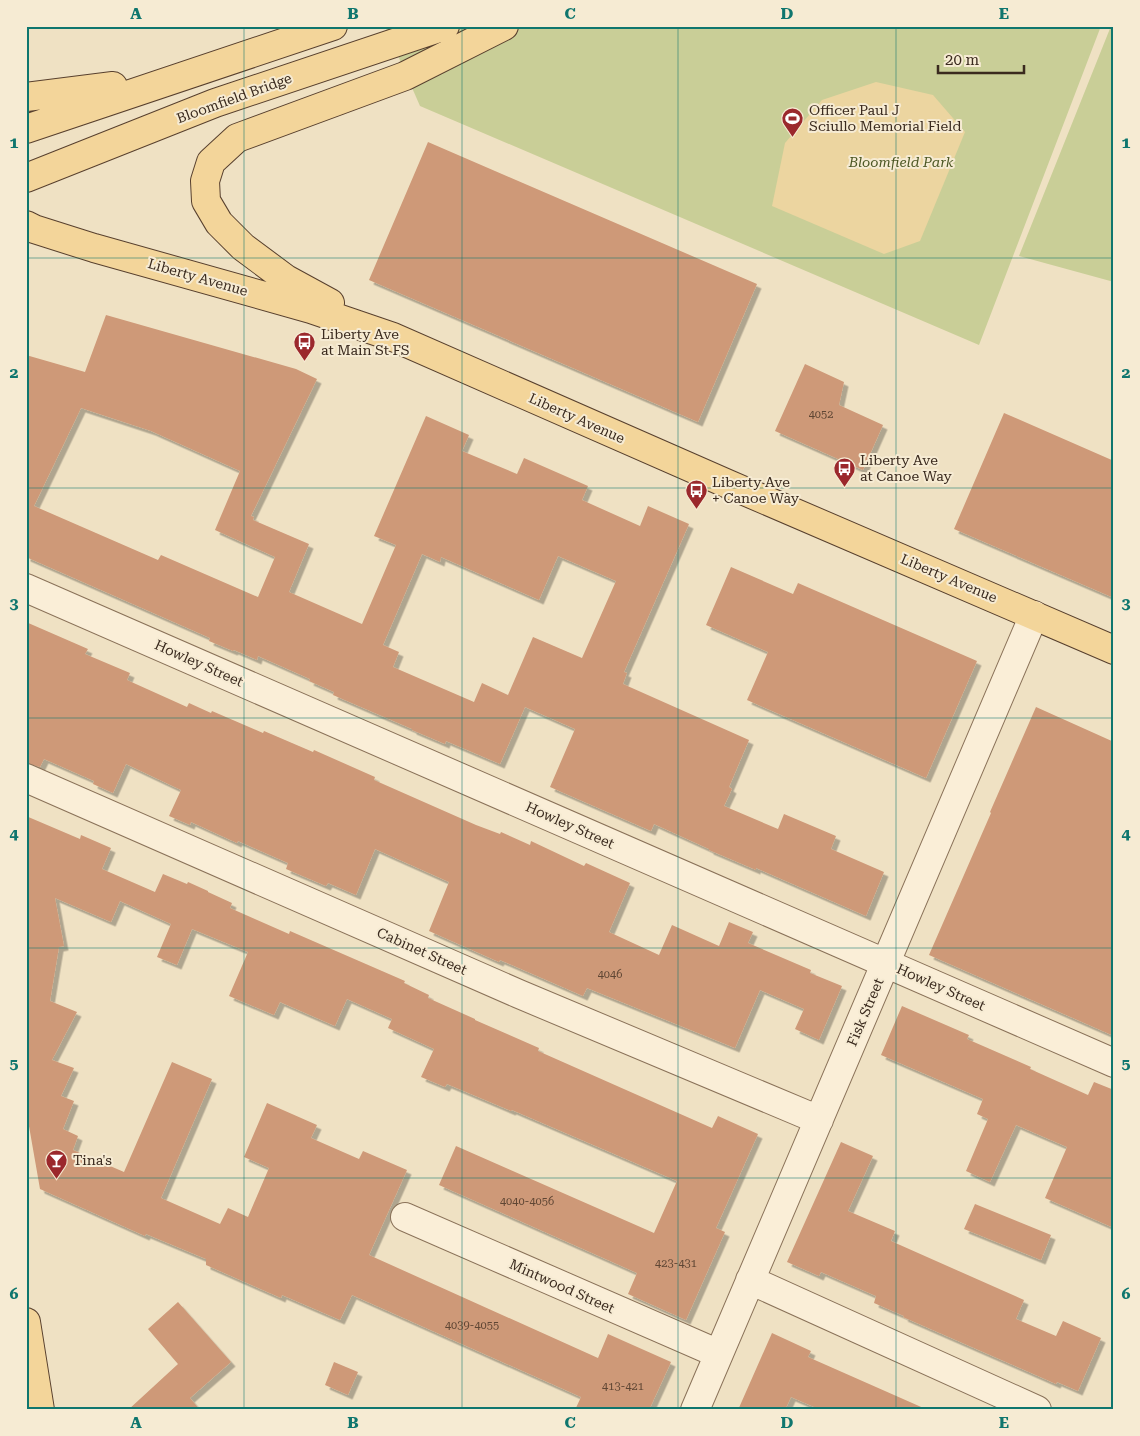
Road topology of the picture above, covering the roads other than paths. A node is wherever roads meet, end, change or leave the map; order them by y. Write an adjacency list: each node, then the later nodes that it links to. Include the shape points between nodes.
1 (333, 26): 4 (main road, via 178,78)
2 (445, 26): 5 (main road, Bloomfield Bridge, via 215,103)
3 (504, 26): 7 (main road, via 405,76 237,138 211,162 205,181 206,201 220,223 243,247 286,279)
4 (36, 111)
5 (26, 178)
6 (26, 225): 7 (main road, Liberty Avenue)
7 (393, 336): 9 (main road, Liberty Avenue)
8 (26, 588): 12 (street, Howley Street)
9 (1034, 615): 10 (main road, Liberty Avenue); 12 (street, Fisk Street)
10 (1114, 650)
11 (26, 778): 14 (street, Cabinet Street, via 519,994)
12 (886, 963): 13 (street, Howley Street); 14 (street, Fisk Street)
13 (1114, 1063)
14 (819, 1120): 16 (street, Fisk Street)
15 (405, 1217): 18 (street, Mintwood Street)
16 (750, 1280): 18 (street, Fisk Street); 21 (street)
17 (26, 1322): 19 (main road)
18 (719, 1354): 20 (street, Fisk Street)
19 (40, 1410)
20 (695, 1410)
21 (1037, 1410)

